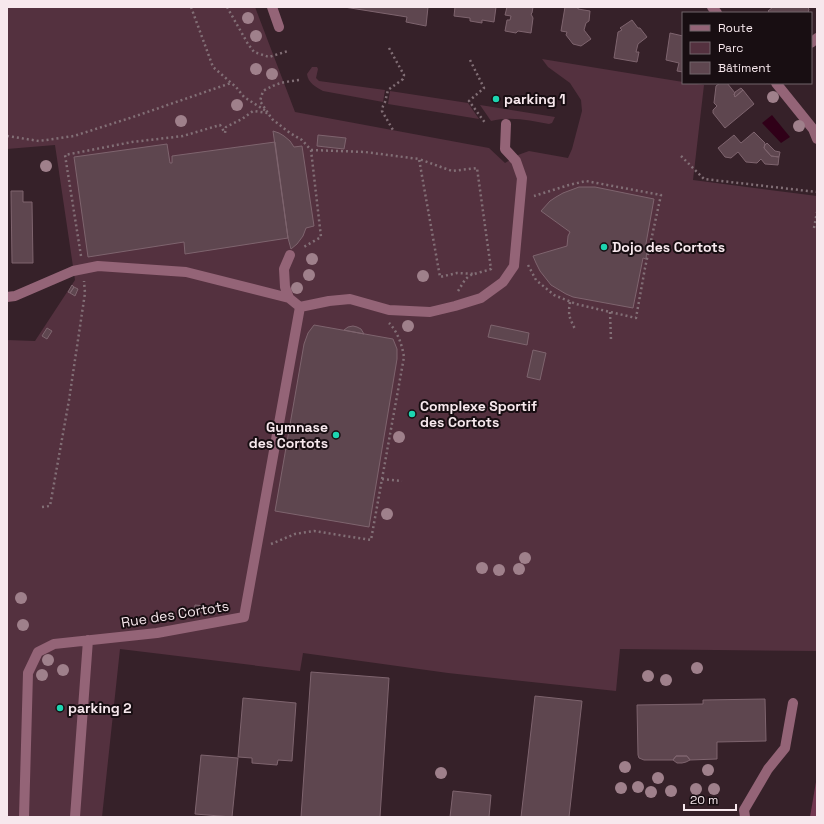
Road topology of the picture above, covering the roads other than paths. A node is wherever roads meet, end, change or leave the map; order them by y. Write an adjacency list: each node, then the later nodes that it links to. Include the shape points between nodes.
1 (272, 7): 2 (street)
2 (279, 27)
3 (777, 84): 5 (street, via 812,128)
4 (506, 124): 9 (street, via 505,149 516,161 522,178 514,266 503,282 480,298 430,312 389,310 350,298)
5 (817, 139)
6 (290, 255): 8 (street, via 284,269 285,287)
7 (7, 297): 8 (street, via 15,296 73,271 98,266 186,272)
8 (289, 298): 9 (street)
9 (300, 307): 10 (street, Rue des Cortots, via 244,617 157,633)
10 (88, 640): 12 (street, Rue des Cortots, via 54,644 38,652 28,673); 13 (street)
11 (793, 703): 14 (street, via 785,748 768,768 744,810)
12 (24, 817)
13 (75, 817)
14 (745, 817)

